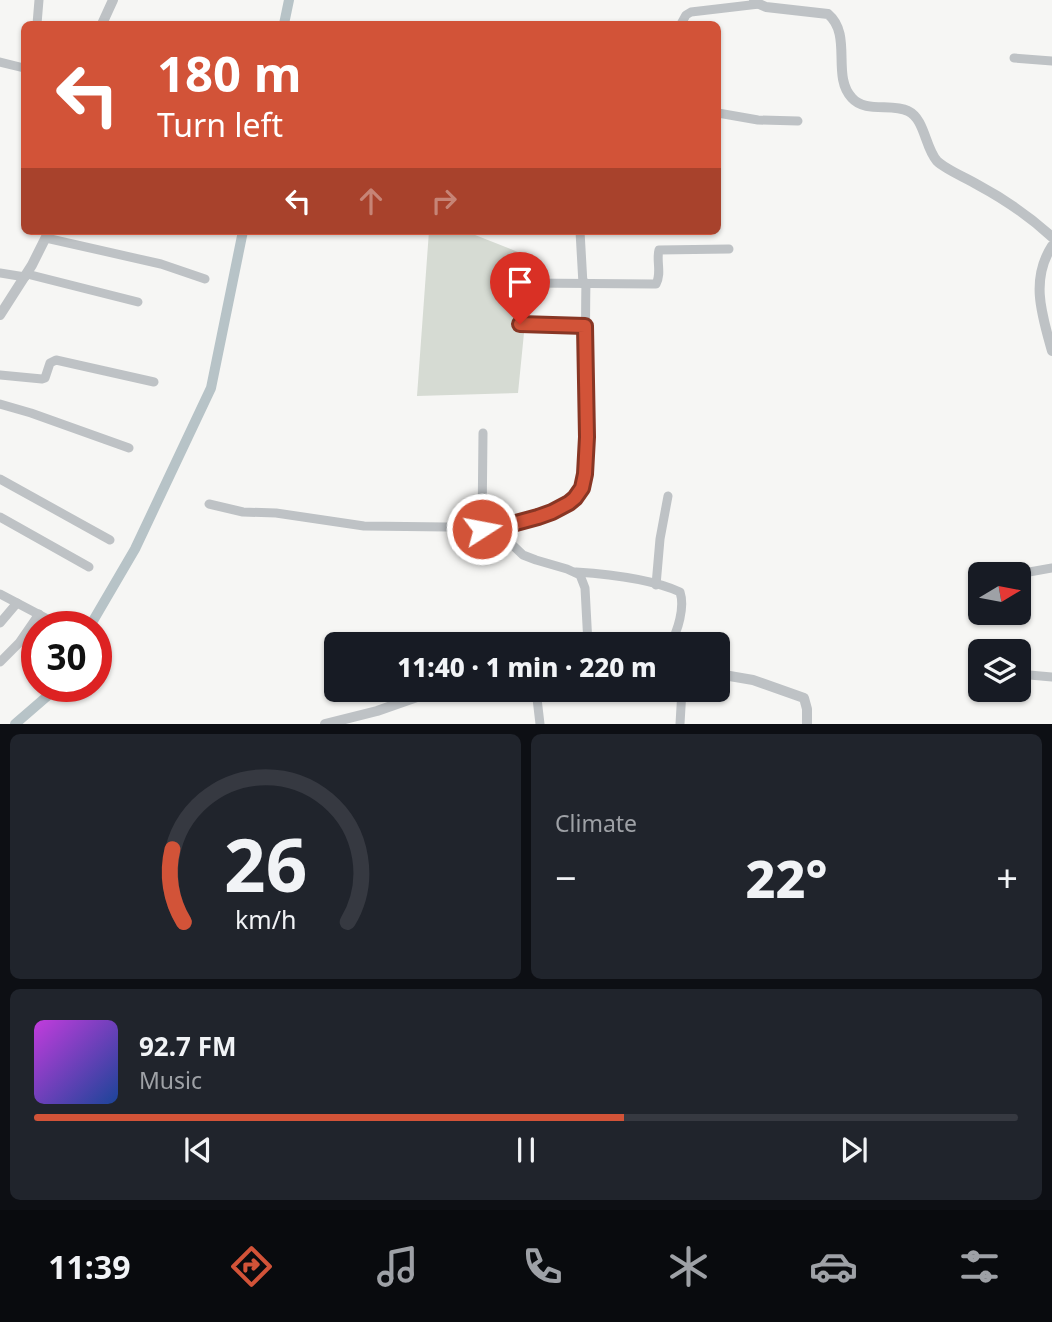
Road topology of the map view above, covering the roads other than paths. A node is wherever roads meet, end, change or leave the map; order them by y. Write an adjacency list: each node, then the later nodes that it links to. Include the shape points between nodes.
1 (39, 0): 4 (street)
2 (113, 0): 5 (street)
3 (757, 2): 6 (street, via 691,12); 15 (street, via 766,7 828,13 838,26 844,81 852,99 908,111 918,120 937,160 1013,205)
4 (37, 21)
5 (103, 21)
6 (683, 21)
7 (1014, 58): 8 (street)
8 (1052, 61)
9 (0, 62): 10 (street)
10 (21, 67)
11 (721, 114): 12 (street)
12 (798, 121)
13 (48, 235): 19 (street); 20 (street)
14 (580, 235): 22 (street)
15 (1052, 237)
16 (1052, 246): 27 (street, via 1040,271 1040,285)
17 (729, 249): 22 (street, via 659,250 656,284)
18 (0, 273): 19 (street)
19 (26, 276): 23 (street); 24 (street)
20 (205, 279)
21 (526, 283): 22 (street)
22 (584, 284): 26 (street)
23 (138, 302)
24 (0, 315)
25 (520, 324): 26 (street)
26 (585, 326): 37 (street, via 587,437 582,488 569,503 552,512)
27 (1052, 351)
28 (0, 375): 29 (street, via 46,378 50,363 56,360)
29 (154, 382)
30 (0, 404): 32 (street)
31 (483, 433): 37 (street)
32 (129, 448)
33 (0, 479): 38 (street)
34 (668, 496): 43 (street)
35 (209, 503): 37 (street, via 243,512 364,526)
36 (0, 517): 39 (street)
37 (486, 530): 41 (street, via 500,533 523,555)
38 (110, 540)
39 (89, 567)
40 (1052, 568): 42 (street)
41 (576, 572): 43 (street); 48 (street, via 585,588)
42 (1031, 572)
43 (656, 585): 49 (street, via 681,595)
44 (0, 594): 45 (street)
45 (17, 603): 46 (street); 47 (street)
46 (32, 611)
47 (0, 623)
48 (587, 632)
49 (675, 632)
50 (21, 640): 51 (street)
51 (0, 662)
52 (1031, 675): 54 (street)
53 (730, 676): 61 (street, via 804,698)
54 (1052, 677)
55 (403, 702): 58 (street)
56 (537, 702): 59 (street)
57 (681, 702): 60 (street)
58 (325, 723)
59 (540, 723)
60 (680, 723)
61 (807, 723)

